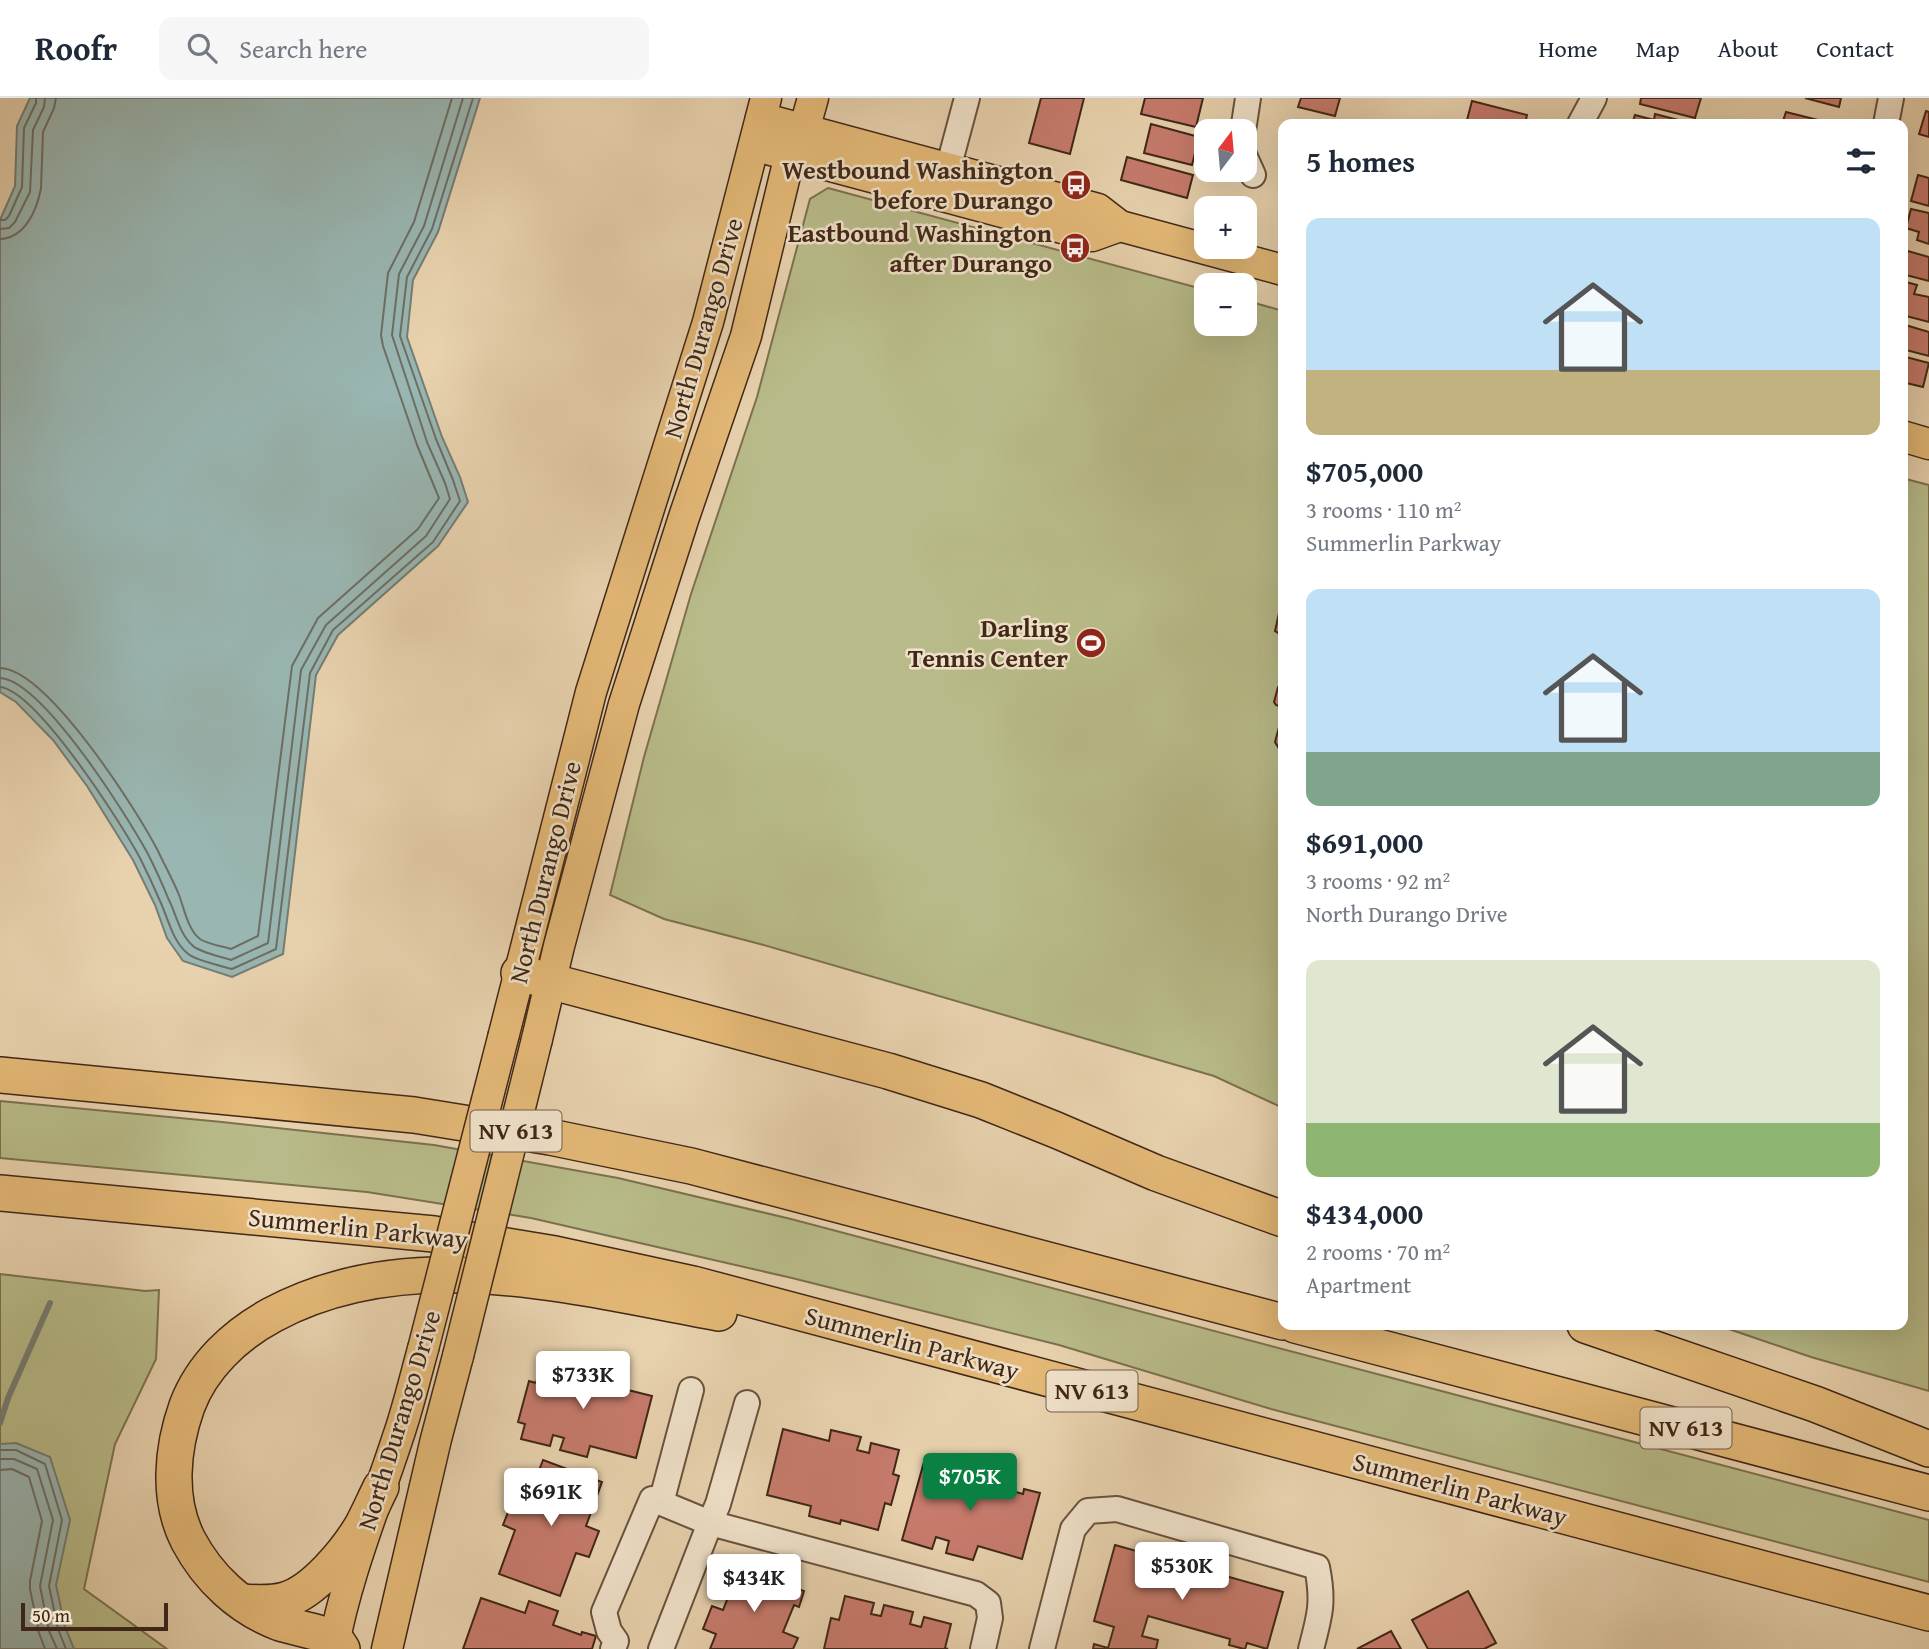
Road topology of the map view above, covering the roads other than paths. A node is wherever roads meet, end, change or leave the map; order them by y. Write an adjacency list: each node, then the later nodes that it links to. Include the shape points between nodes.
1 (813, 98): 10 (main road, North Durango Drive)
2 (967, 98): 11 (street)
3 (1248, 98): 6 (street)
4 (1594, 98): 7 (street)
5 (1891, 98): 8 (street)
6 (1245, 119)
7 (1583, 119)
8 (1887, 119)
9 (760, 121): 10 (main road); 16 (main road, North Durango Drive, via 708,322 591,692)
10 (797, 143): 11 (main road); 12 (main road, via 1092,236); 16 (main road, North Durango Drive, via 746,336)
11 (948, 169): 12 (main road, via 1098,209)
12 (1120, 226): 13 (main road)
13 (1278, 269)
14 (1908, 438): 15 (main road)
15 (1929, 444)
16 (535, 977): 19 (highway, via 981,1100 1156,1173); 27 (main road, North Durango Drive, bridge, via 504,1034 423,1349); 34 (main road, North Durango Drive, bridge, via 537,1039)
17 (0, 1076): 20 (highway, NV 613, via 414,1115 614,1149)
18 (0, 1193): 23 (highway, Summerlin Parkway / NV 613, via 434,1234 555,1254 693,1284)
19 (1278, 1217)
20 (1278, 1321)
21 (1314, 1330): 28 (highway, NV 613)
22 (1600, 1330): 26 (highway, via 1815,1404)
23 (980, 1361): 31 (highway, via 510,1278 407,1276 325,1292 250,1328 217,1357 190,1399 176,1441 174,1483 186,1536 205,1568); 32 (highway, Summerlin Parkway / NV 613)
24 (691, 1390): 29 (street)
25 (747, 1403): 30 (street)
26 (1929, 1449)
27 (381, 1486): 31 (highway, via 346,1549 306,1588 283,1601); 33 (main road, North Durango Drive)
28 (1929, 1493)
29 (661, 1503): 30 (street); 35 (street, via 652,1499 604,1612 616,1641)
30 (710, 1523): 36 (street); 37 (street, via 976,1594 988,1604 990,1618)
31 (241, 1602): 33 (highway, via 260,1615)
32 (1929, 1613)
33 (336, 1646)
34 (387, 1649)
35 (613, 1649)
36 (661, 1649)
37 (983, 1649)
38 (1042, 1649): 39 (street, via 1073,1529 1088,1511 1117,1509 1317,1567 1321,1610)
39 (1311, 1649)

